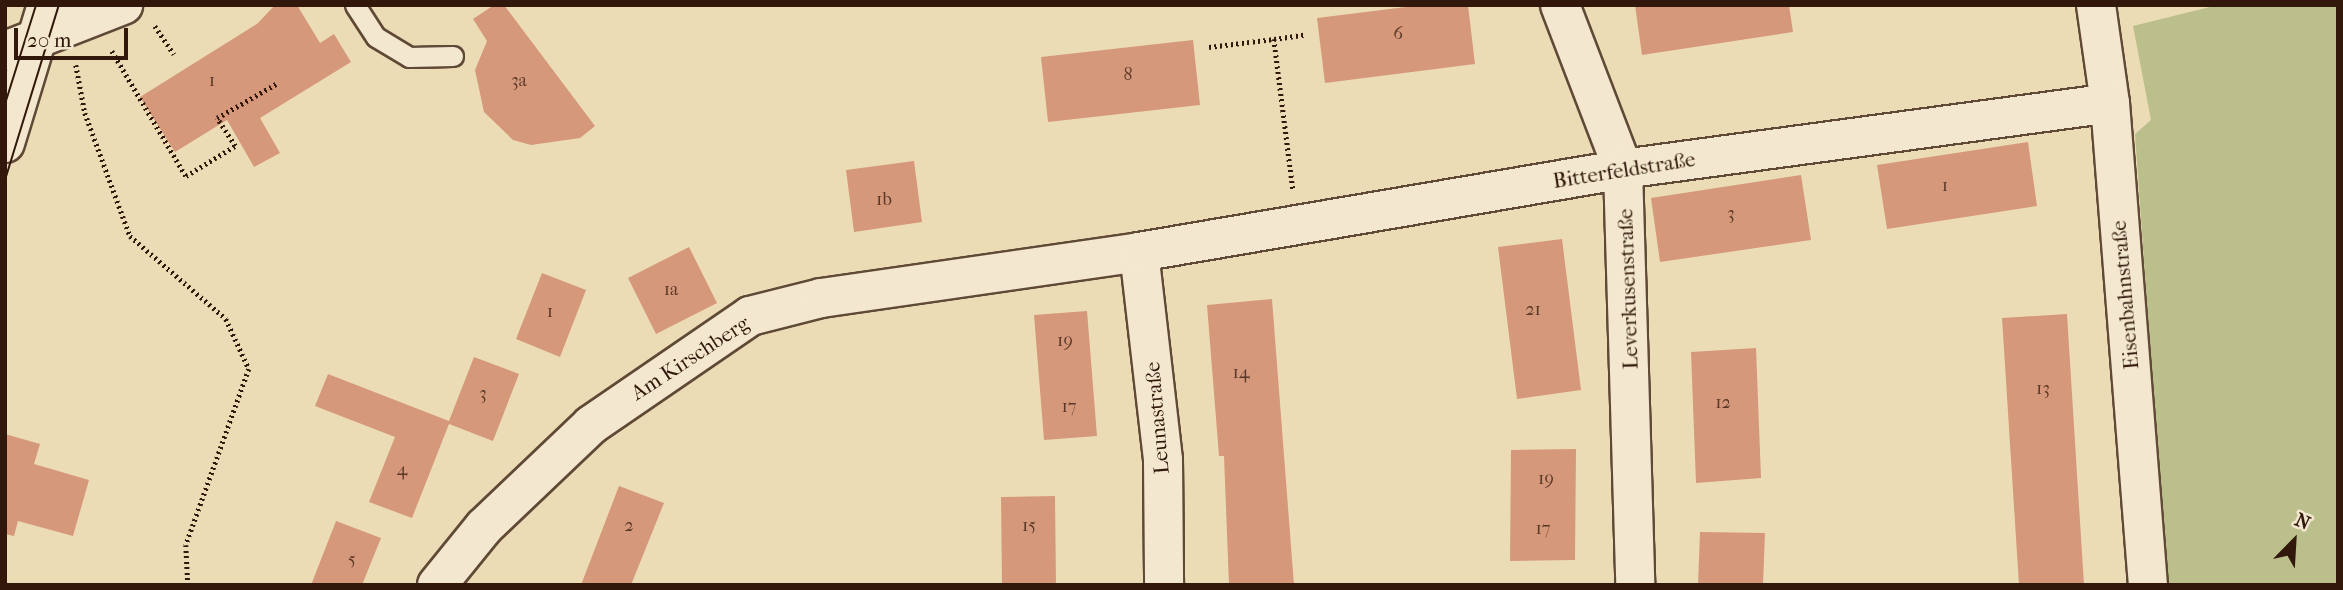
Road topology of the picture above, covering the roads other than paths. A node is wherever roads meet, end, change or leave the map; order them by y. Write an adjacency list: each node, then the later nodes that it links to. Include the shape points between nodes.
1 (355, 5): 6 (lane, via 376,37 409,57)
2 (1560, 5): 9 (street, Leverkusenstraße)
3 (2096, 5): 7 (street, Eisenbahnstraße)
4 (139, 18): 5 (street)
5 (40, 31): 8 (street)
6 (453, 56)
7 (2110, 103): 9 (street, Bitterfeldstraße); 14 (street, Eisenbahnstraße)
8 (5, 143)
9 (1623, 169): 10 (street, Bitterfeldstraße); 13 (street, Leverkusenstraße)
10 (1139, 252): 11 (street, Am Kirschberg, via 821,298 750,316 591,425 484,527); 12 (street, Leunastraße, via 1163,460)
11 (437, 585)
12 (1164, 585)
13 (1635, 585)
14 (2148, 585)

